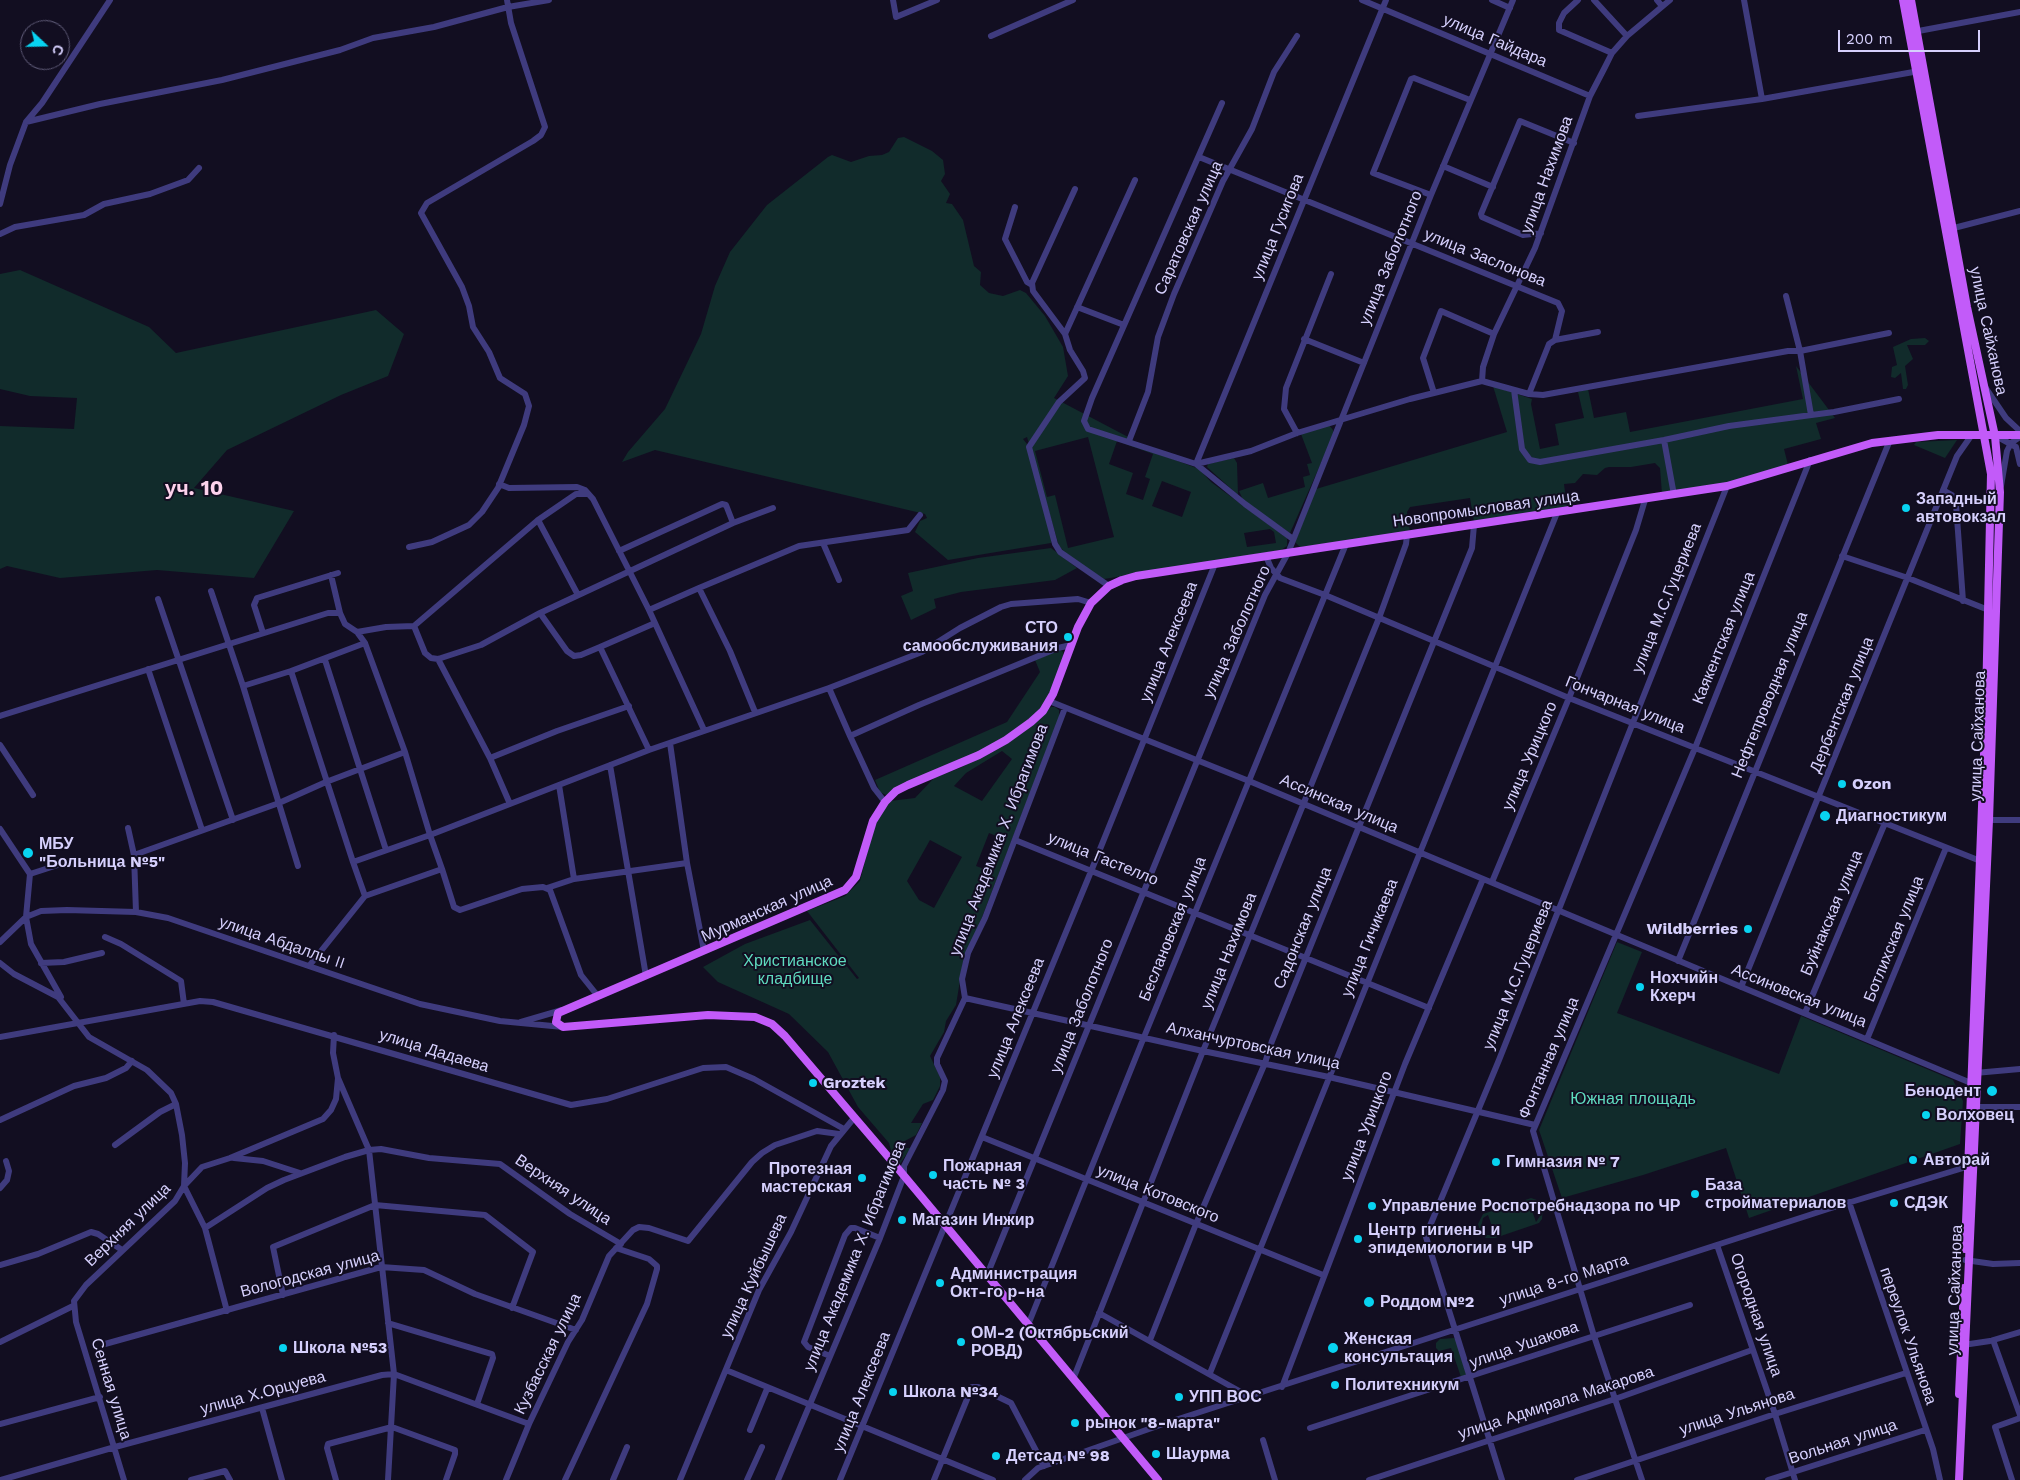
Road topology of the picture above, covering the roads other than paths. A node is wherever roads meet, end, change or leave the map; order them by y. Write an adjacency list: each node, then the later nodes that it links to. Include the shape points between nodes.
1 (110, 0): 34 (street)
2 (549, 0): 17 (street)
3 (893, 0): 4 (street, via 896,17)
4 (937, 0)
5 (1073, 0): 23 (street)
6 (1362, 0): 19 (street, улица Гайдара)
7 (1386, 0): 19 (street, улица Гусигова)
8 (1492, 0): 20 (street)
9 (1513, 0): 20 (street, улица Заболотного)
10 (1578, 0): 26 (street, via 1564,13 1559,30)
11 (1594, 0): 25 (street)
12 (1657, 0): 18 (street)
13 (1670, 0): 18 (street, улица Нахимова)
14 (1744, 0): 30 (street)
15 (1903, 0): 22 (main road)
16 (1911, 0): 22 (main road)
17 (508, 4): 34 (street, via 434,27 373,38 340,50 222,80); 86 (street, via 511,23 545,127 533,141 427,203 421,213 462,287 473,327 490,352 500,378 525,394 529,401 524,425)
18 (1662, 6): 25 (street, улица Нахимова)
19 (1383, 8): 27 (street, улица Гайдара); 44 (street, улица Гусигова)
20 (1510, 8): 27 (street, улица Заболотного)
21 (2020, 12): 22 (street)
22 (1913, 32): 28 (main road)
23 (991, 36)
24 (1297, 36): 39 (street, Саратовская улица, via 1274,72 1252,129)
25 (1627, 36): 26 (street, улица Нахимова)
26 (1612, 53): 29 (street, улица Нахимова)
27 (1491, 54): 29 (street, улица Гайдара); 31 (street, улица Заболотного)
28 (1920, 71): 30 (street); 48 (main road)
29 (1590, 96): 35 (street, улица Нахимова)
30 (1762, 99): 33 (street)
31 (1470, 100): 37 (street, улица Заболотного); 43 (street, via 1414,78 1408,86 1373,173)
32 (1222, 103): 36 (street)
33 (1638, 116)
34 (26, 122): 45 (street)
35 (1574, 143): 41 (street, via 1520,121); 49 (street, улица Нахимова)
36 (1199, 157): 39 (street, улица Заслонова); 57 (street)
37 (1444, 166): 41 (street); 43 (street, улица Заболотного)
38 (199, 168): 50 (street, via 188,180 150,194 104,204 84,215 15,228)
39 (1230, 168): 44 (street, улица Заслонова); 81 (street, Саратовская улица, via 1158,337 1148,392)
40 (1135, 180): 56 (street)
41 (1493, 187): 49 (street, via 1482,216 1523,235)
42 (1075, 188): 53 (street)
43 (1431, 195): 51 (street, улица Заболотного)
44 (1304, 200): 51 (street, улица Заслонова); 84 (street, улица Гусигова)
45 (0, 204)
46 (1015, 207): 53 (street, via 1005,239)
47 (2020, 211): 48 (street)
48 (1949, 229): 67 (main road, улица Сайханова); 77 (main road, улица Сайханова)
49 (1541, 233): 54 (street, улица Нахимова)
50 (0, 234)
51 (1413, 244): 54 (street, улица Заслонова); 65 (street, улица Заболотного)
52 (1331, 274): 62 (street)
53 (1032, 285): 59 (street)
54 (1517, 288): 60 (street, улица Нахимова); 63 (street, улица Заслонова, via 1560,305 1562,311)
55 (1786, 296): 64 (street)
56 (1077, 307): 57 (street); 59 (street)
57 (1124, 325): 81 (street, via 1084,421 1088,429)
58 (1598, 332): 63 (street)
59 (1066, 334): 113 (street, via 1084,378 1059,402 1029,447 1058,548)
60 (1494, 334): 66 (street, улица Нахимова); 69 (street, via 1441,311 1423,358)
61 (1889, 334): 64 (street)
62 (1304, 339): 65 (street); 74 (street, via 1284,398 1288,420)
63 (1555, 340): 70 (street, via 1545,350)
64 (1800, 352): 70 (street, via 1772,353 1559,392); 72 (street)
65 (1364, 363): 73 (street, улица Заболотного)
66 (1482, 381): 68 (street); 69 (street)
67 (1984, 386): 75 (street); 78 (main road, улица Сайханова)
68 (1514, 390): 70 (street); 79 (street, via 1520,442 1530,460 1543,462)
69 (1434, 393): 73 (street)
70 (1529, 394)
71 (1899, 399): 72 (street)
72 (1811, 415): 79 (street, via 1729,426)
73 (1343, 418): 74 (street); 100 (street, улица Заболотного)
74 (1297, 433): 84 (street, via 1251,451)
75 (2020, 434): 78 (main road, Новопромысловая улица); 82 (street)
76 (1972, 436): 77 (main road, Новопромысловая улица); 80 (main road, Новопромысловая улица, via 1938,435); 88 (street, Дербентская улица, via 1957,456)
77 (1985, 436): 78 (main road, Новопромысловая улица); 122 (main road, улица Сайханова, via 1991,474)
78 (1996, 436): 82 (street); 89 (main road, улица Сайханова)
79 (1664, 440): 91 (street)
80 (1890, 440): 83 (main road, Новопромысловая улица); 107 (street, Нефтепроводная улица)
81 (1129, 441): 84 (street)
82 (2011, 443): 85 (street, via 2018,452); 89 (street)
83 (1810, 460): 87 (main road, Новопромысловая улица); 155 (street, Каякентская улица)
84 (1196, 464): 100 (street)
85 (2020, 464)
86 (499, 484): 90 (street, via 510,488 577,487); 103 (street, via 482,512 469,525 432,542)
87 (1727, 486): 91 (main road, Новопромысловая улица); 149 (street, улица М.С.Гуцериева)
88 (1943, 490): 111 (street, Дербентская улица); 119 (street, via 1952,495 1956,504)
89 (2000, 492): 122 (main road, улица Сайханова)
90 (587, 494): 96 (street, via 576,494); 104 (street, via 597,505)
91 (1674, 495): 92 (main road, Новопромысловая улица)
92 (1645, 500): 94 (main road, Новопромысловая улица); 143 (street, улица Урицкого)
93 (773, 508): 97 (street)
94 (1558, 513): 98 (main road, Новопромысловая улица); 138 (street, улица Гичикаева)
95 (920, 515): 101 (street, via 908,530)
96 (538, 520): 116 (street); 127 (street)
97 (733, 524): 104 (street, via 726,505 722,504); 109 (street)
98 (1474, 525): 99 (main road, Новопромысловая улица); 130 (street, Садонская улица, via 1472,548)
99 (1407, 535): 102 (main road, Новопромысловая улица); 125 (street, улица Нахимова)
100 (1293, 539): 105 (street, улица Заболотного)
101 (823, 543): 112 (street); 114 (street, via 790,549)
102 (1346, 544): 105 (main road, Новопромысловая улица); 117 (street, Беслановская улица)
103 (409, 547)
104 (619, 551): 109 (street)
105 (1288, 553): 106 (main road, Новопромысловая улица); 110 (street, улица Заболотного)
106 (1266, 556): 108 (main road, Новопромысловая улица); 110 (street)
107 (1842, 556): 111 (street); 162 (street, Нефтепроводная улица)
108 (1215, 564): 113 (main road, Новопромысловая улица, via 1136,576); 152 (street, улица Алексеева)
109 (629, 572): 116 (street); 121 (street)
110 (1276, 576): 117 (street, Гончарная улица); 159 (street, улица Заболотного, via 1265,595)
111 (1908, 578): 119 (street); 167 (street, Дербентская улица)
112 (839, 580)
113 (1108, 586): 120 (main road, Новопромысловая улица)
114 (699, 588): 121 (street); 147 (street)
115 (212, 591): 131 (street)
116 (578, 595): 124 (street)
117 (1325, 595): 125 (street, Гончарная улица); 163 (street, Беслановская улица)
118 (158, 599): 136 (street)
119 (1963, 601): 122 (street)
120 (1090, 603): 133 (main road, Новопромысловая улица); 142 (street, via 1063,599 1001,607 922,652)
121 (649, 610): 126 (street)
122 (1992, 611): 173 (main road, улица Сайханова); 187 (main road, улица Сайханова)
123 (340, 613): 128 (street, via 345,624); 129 (street, via 328,613); 129 (street, via 334,574 257,598 254,605)
124 (540, 613): 134 (street, via 574,656); 135 (street, via 481,646)
125 (1379, 618): 130 (street, Гончарная улица); 171 (street, улица Нахимова)
126 (655, 623): 134 (street); 150 (street)
127 (414, 626): 128 (street); 135 (street, via 425,653)
128 (357, 632): 132 (street)
129 (263, 633): 131 (street)
130 (1434, 642): 138 (street, Гончарная улица); 176 (street, Садонская улица)
131 (228, 644): 136 (street); 141 (street)
132 (365, 644): 137 (street); 157 (street)
133 (1071, 645): 144 (main road, Новопромысловая улица); 151 (street)
134 (600, 647): 145 (street)
135 (438, 659): 158 (street)
136 (178, 660): 139 (street); 172 (street)
137 (325, 660): 140 (street); 161 (street)
138 (1495, 667): 143 (street, Гончарная улица); 184 (street, улица Гичикаева)
139 (148, 669): 148 (street); 179 (street)
140 (291, 671): 141 (street); 164 (street)
141 (243, 686): 169 (street)
142 (829, 688): 147 (street); 151 (street)
143 (1569, 698): 149 (street, Гончарная улица); 197 (street, улица Урицкого)
144 (1049, 701): 146 (street, Ассинская улица); 168 (main road, Мурманская улица, via 1031,722 1006,740 896,791)
145 (629, 706): 156 (street); 158 (street)
146 (1065, 708): 152 (street, Ассинская улица); 181 (street, улица Академика Х. Ибрагимова, via 1029,797)
147 (755, 712): 150 (street)
148 (0, 716)
149 (1631, 723): 155 (street, Гончарная улица); 201 (street, улица М.С.Гуцериева)
150 (704, 730): 153 (street)
151 (850, 736): 168 (street, via 874,788)
152 (1145, 739): 159 (street, Ассинская улица); 192 (street, улица Алексеева)
153 (670, 743): 156 (street); 188 (street)
154 (0, 745): 166 (street)
155 (1695, 748): 162 (street, Гончарная улица); 206 (street, Каякентская улица)
156 (649, 750): 160 (street)
157 (405, 752): 161 (street); 180 (street)
158 (490, 758): 170 (street)
159 (1197, 760): 163 (street, Ассинская улица); 199 (street, улица Заболотного)
160 (610, 765): 165 (street); 193 (street)
161 (360, 769): 164 (street); 183 (street)
162 (1754, 771): 167 (street, Гончарная улица); 212 (street, Нефтепроводная улица)
163 (1249, 781): 171 (street, Ассинская улица); 202 (street, Беслановская улица)
164 (326, 782): 169 (street); 186 (street)
165 (559, 785): 170 (street); 196 (street)
166 (33, 795)
167 (1819, 796): 175 (street, Гончарная улица); 218 (street, Дербентская улица)
168 (885, 802): 209 (main road, Мурманская улица, via 871,828 856,877 845,890)
169 (279, 803): 172 (street); 190 (street)
170 (510, 804): 180 (street)
171 (1303, 804): 176 (street, Ассинская улица); 205 (street, улица Нахимова)
172 (233, 820): 179 (street)
173 (1989, 820): 174 (street); 187 (main road, улица Сайханова)
174 (2020, 820)
175 (1885, 824): 182 (street, Гончарная улица); 226 (street, Буйнакская улица)
176 (1359, 827): 184 (street, Ассинская улица); 211 (street, Садонская улица)
177 (128, 828): 185 (street)
178 (0, 829): 194 (street)
179 (202, 830): 185 (street)
180 (430, 835): 183 (street); 191 (street)
181 (1016, 840): 192 (street, улица Гастелло); 220 (street, улица Академика Х. Ибрагимова, via 968,953 962,979)
182 (1946, 848): 187 (street, Гончарная улица); 234 (street, Ботлихская улица)
183 (386, 850): 186 (street)
184 (1419, 853): 195 (street, Ассинская улица); 217 (street, улица Гичикаева)
185 (134, 855): 203 (street)
186 (353, 862): 200 (street)
187 (1983, 862): 239 (main road, улица Сайханова)
188 (686, 863): 193 (street); 209 (street)
189 (64, 864): 194 (street)
190 (298, 866)
191 (442, 869): 198 (street, via 454,907 464,910 522,889); 200 (street)
192 (1092, 869): 199 (street, улица Гастелло); 225 (street, улица Алексеева)
193 (628, 872): 196 (street); 216 (street)
194 (30, 874): 204 (street)
195 (1483, 879): 197 (street, Ассинская улица); 222 (street, улица Урицкого)
196 (574, 880): 198 (street)
197 (1492, 882): 201 (street, Ассинская улица)
198 (547, 888): 219 (street, via 556,902 581,975)
199 (1143, 890): 202 (street, улица Гастелло); 229 (street, улица Заболотного)
200 (365, 896): 215 (street)
201 (1558, 910): 206 (street, Ассинская улица); 247 (street, улица М.С.Гуцериева)
202 (1196, 911): 205 (street, улица Гастелло); 233 (street, Беслановская улица)
203 (136, 912): 204 (street, улица Абдаллы II, via 53,910); 215 (street, улица Абдаллы II, via 168,918)
204 (26, 917): 208 (street, улица Абдаллы II); 214 (street, via 29,937)
205 (1250, 936): 211 (street, улица Гастелло); 235 (street, улица Нахимова)
206 (1617, 936): 212 (street, Ассиновская улица); 250 (street, Фонтанная улица)
207 (105, 937): 221 (street, via 181,981)
208 (0, 942)
209 (704, 951): 216 (main road, Мурманская улица)
210 (102, 953): 214 (street, via 64,962)
211 (1306, 958): 217 (street, улица Гастелло); 237 (street, Садонская улица)
212 (1678, 962): 218 (street, Ассиновская улица)
213 (0, 963): 224 (street, via 14,974 54,994)
214 (41, 963): 224 (street)
215 (309, 966): 228 (street, улица Абдаллы II, via 420,1004)
216 (646, 976): 219 (main road, Мурманская улица)
217 (1367, 982): 222 (street, улица Гастелло); 240 (street, улица Гичикаева)
218 (1741, 987): 226 (street, Ассиновская улица)
219 (597, 995): 223 (main road, Мурманская улица)
220 (965, 998): 225 (street, Алханчуртовская улица); 260 (street, улица Академика Х. Ибрагимова, via 937,1058 945,1081 943,1090 904,1166)
221 (184, 1004): 227 (street, улица Дадаева); 231 (street, улица Дадаева, via 213,1002)
222 (1430, 1008): 243 (street, улица Урицкого)
223 (563, 1009): 228 (street); 230 (main road, via 558,1013 556,1022)
224 (69, 1012): 227 (street)
225 (1033, 1012): 229 (street, Алханчуртовская улица); 252 (street, улица Алексеева)
226 (1805, 1013): 234 (street, Ассиновская улица)
227 (78, 1023): 232 (street, улица Дадаева); 236 (street, via 96,1042)
228 (512, 1023): 230 (street, улица Абдаллы II)
229 (1089, 1026): 233 (street, Алханчуртовская улица); 256 (street, улица Заболотного)
230 (563, 1027): 248 (main road, via 708,1015 743,1015 763,1019 786,1036)
231 (334, 1036): 241 (street, via 333,1053); 251 (street, улица Дадаева, via 571,1105 607,1099 703,1068 726,1067 754,1079)
232 (0, 1037)
233 (1144, 1037): 235 (street, Алханчуртовская улица); 261 (street, Беслановская улица)
234 (1867, 1039): 242 (street, Ассиновская улица)
235 (1203, 1051): 237 (street, Алханчуртовская улица); 265 (street, улица Нахимова)
236 (132, 1061): 244 (street, via 165,1085); 249 (street, via 126,1068 106,1078 74,1086)
237 (1265, 1063): 240 (street, Алханчуртовская улица); 267 (street, Садонская улица)
238 (2020, 1069): 239 (street)
239 (1974, 1073): 242 (main road, улица Сайханова); 245 (main road, улица Сайханова)
240 (1329, 1076): 243 (street, Алханчуртовская улица); 274 (street, улица Гичикаева)
241 (338, 1078): 254 (street); 255 (street, Верхняя улица, via 336,1099 323,1119)
242 (1971, 1083): 245 (main road, улица Сайханова)
243 (1395, 1092): 247 (street, Алханчуртовская улица); 280 (street, улица Урицкого)
244 (176, 1104): 253 (street); 262 (street, via 184,1149)
245 (1973, 1107): 246 (street); 258 (main road, улица Сайханова)
246 (2020, 1107)
247 (1478, 1111): 250 (street, Алханчуртовская улица); 291 (street, улица М.С.Гуцериева, via 1426,1238)
248 (854, 1118): 251 (street, улица Куйбышева); 260 (main road)
249 (0, 1120)
250 (1535, 1125): 281 (street, Фонтанная улица, via 1534,1136)
251 (842, 1132): 272 (street, Кузбасская улица, via 817,1131 762,1152 688,1241 639,1227); 301 (street, улица Куйбышева, via 822,1162 791,1232 760,1290)
252 (982, 1137): 256 (street, улица Котовского); 268 (street, улица Алексеева)
253 (115, 1145)
254 (369, 1150): 259 (street, Верхняя улица); 266 (street); 272 (street, Верхняя улица, via 393,1150 429,1158 500,1164)
255 (230, 1158): 259 (street, via 263,1161); 262 (street, Верхняя улица, via 202,1167)
256 (1034, 1158): 261 (street, улица Котовского); 279 (street, улица Заболотного)
257 (6, 1161): 263 (street, via 7,1180)
258 (1971, 1165): 264 (street, улица 8-го Марта); 275 (main road, улица Сайханова)
259 (300, 1173): 269 (street, Верхняя улица, via 267,1188)
260 (904, 1176): 268 (main road); 270 (street, улица Академика Х. Ибрагимова)
261 (1087, 1180): 265 (street, улица Котовского); 289 (street, Беслановская улица)
262 (184, 1186): 269 (street); 273 (street, Верхняя улица, via 175,1201)
263 (0, 1188)
264 (1849, 1202): 271 (street, улица 8-го Марта); 303 (street, переулок Ульянова)
265 (1142, 1203): 267 (street, улица Котовского); 287 (street, улица Нахимова)
266 (375, 1205): 278 (street); 282 (street, via 272,1247); 285 (street, via 485,1215 533,1252)
267 (1196, 1224): 274 (street, улица Котовского); 294 (street, Садонская улица)
268 (945, 1225): 279 (main road); 320 (street, улица Алексеева)
269 (205, 1228): 286 (street)
270 (880, 1238): 300 (street, улица Академика Х. Ибрагимова); 300 (street, via 855,1228 845,1235 804,1342 808,1347)
271 (1717, 1244): 281 (street, улица 8-го Марта); 299 (street, Огородная улица)
272 (619, 1246): 290 (street, Кузбасская улица, via 609,1256); 344 (street, Верхняя улица, via 650,1259 657,1266 650,1296)
273 (122, 1250): 277 (street, via 91,1232 38,1254); 284 (street, Верхняя улица, via 81,1291)
274 (1259, 1250): 280 (street, улица Котовского); 302 (street, улица Гичикаева)
275 (1967, 1260): 276 (street); 298 (main road, улица Сайханова)
276 (2020, 1264)
277 (0, 1265)
278 (382, 1266): 282 (street, Вологодская улица); 285 (street, Вологодская улица, via 424,1270); 288 (street)
279 (987, 1275): 289 (main road)
280 (1324, 1275): 307 (street, улица Урицкого)
281 (1581, 1289): 291 (street, улица 8-го Марта); 293 (street, Фонтанная улица)
282 (283, 1295): 286 (street, Вологодская улица)
283 (1690, 1305): 293 (street, улица Ушакова)
284 (73, 1306): 296 (street); 309 (street, Сенная улица)
285 (512, 1308): 290 (street, Вологодская улица)
286 (227, 1311): 297 (street, Вологодская улица)
287 (1099, 1313): 294 (street); 305 (street, улица Нахимова)
288 (388, 1323): 304 (street); 312 (street, via 492,1354)
289 (1028, 1325): 305 (main road)
290 (576, 1330): 318 (street, Кузбасская улица)
291 (1456, 1330): 306 (street, улица М.С.Гуцериева); 307 (street, улица 8-го Марта)
292 (2020, 1332): 295 (street)
293 (1594, 1336): 306 (street, улица Ушакова); 311 (street, Фонтанная улица)
294 (1150, 1340): 302 (street)
295 (1993, 1340): 298 (street); 316 (street)
296 (0, 1342)
297 (105, 1344)
298 (1964, 1345): 363 (main road, улица Сайханова); 364 (main road, улица Сайханова)
299 (1752, 1350): 311 (street, улица Адмирала Макарова); 315 (street, Огородная улица)
300 (830, 1356): 313 (street, улица Академика Х. Ибрагимова)
301 (726, 1370): 308 (street); 346 (street, улица Куйбышева)
302 (1210, 1373): 310 (street)
303 (1906, 1373): 315 (street, улица Ульянова); 323 (street, переулок Ульянова)
304 (394, 1374): 312 (street); 314 (street, улица Х.Орцуева); 319 (street)
305 (1074, 1377): 324 (main road)
306 (1470, 1378): 321 (street, улица Ушакова); 325 (street, улица М.С.Гуцериева)
307 (1282, 1386): 310 (street, улица 8-го Марта)
308 (767, 1389): 313 (street); 322 (street)
309 (100, 1397): 317 (street); 327 (street, Сенная улица)
310 (1250, 1397): 324 (street, улица 8-го Марта)
311 (1616, 1399): 325 (street, улица Адмирала Макарова); 331 (street, Фонтанная улица)
312 (477, 1404): 318 (street)
313 (809, 1406): 320 (street); 348 (street, улица Академика Х. Ибрагимова)
314 (262, 1408): 327 (street, улица Х.Орцуева); 339 (street)
315 (1775, 1414): 331 (street, улица Ульянова); 334 (street, Огородная улица)
316 (2020, 1417): 365 (street, via 1996,1428)
317 (0, 1424)
318 (528, 1424): 343 (street, Кузбасская улица)
319 (392, 1427): 340 (street, via 328,1444); 341 (street); 342 (street, via 454,1450)
320 (862, 1427): 330 (street); 349 (street, улица Алексеева)
321 (1310, 1428)
322 (750, 1430)
323 (1925, 1430): 334 (street, Вольная улица); 362 (street, переулок Ульянова)
324 (1123, 1438): 332 (street, улица 8-го Марта); 354 (main road)
325 (1489, 1439): 356 (street, улица Адмирала Макарова); 357 (street, улица М.С.Гуцериева)
326 (1263, 1440): 355 (street)
327 (115, 1447): 335 (street, улица Х.Орцуева); 336 (street, Сенная улица)
328 (627, 1447): 345 (street)
329 (762, 1447): 347 (street)
330 (942, 1460): 332 (street, via 969,1391 978,1387 1011,1403); 350 (street); 351 (street)
331 (1636, 1460): 358 (street, улица Ульянова); 359 (street, Фонтанная улица)
332 (1044, 1466): 333 (street, улица 8-го Марта)
333 (1033, 1472): 352 (street, улица 8-го Марта); 353 (street)
334 (1793, 1472): 360 (street, Вольная улица); 361 (street, Огородная улица)
335 (1, 1480)
336 (124, 1480)
337 (191, 1480): 338 (street, via 224,1471 228,1472)
338 (230, 1480)
339 (282, 1480)
340 (336, 1480)
341 (388, 1480)
342 (446, 1480)
343 (506, 1480)
344 (566, 1480)
345 (613, 1480)
346 (680, 1480)
347 (747, 1480)
348 (778, 1480)
349 (840, 1480)
350 (934, 1480)
351 (993, 1480)
352 (1025, 1480)
353 (1036, 1480)
354 (1158, 1480)
355 (1275, 1480)
356 (1369, 1480)
357 (1502, 1480)
358 (1578, 1480)
359 (1642, 1480)
360 (1768, 1480)
361 (1795, 1480)
362 (1940, 1480)
363 (1955, 1480)
364 (1959, 1480)
365 (2012, 1480)

